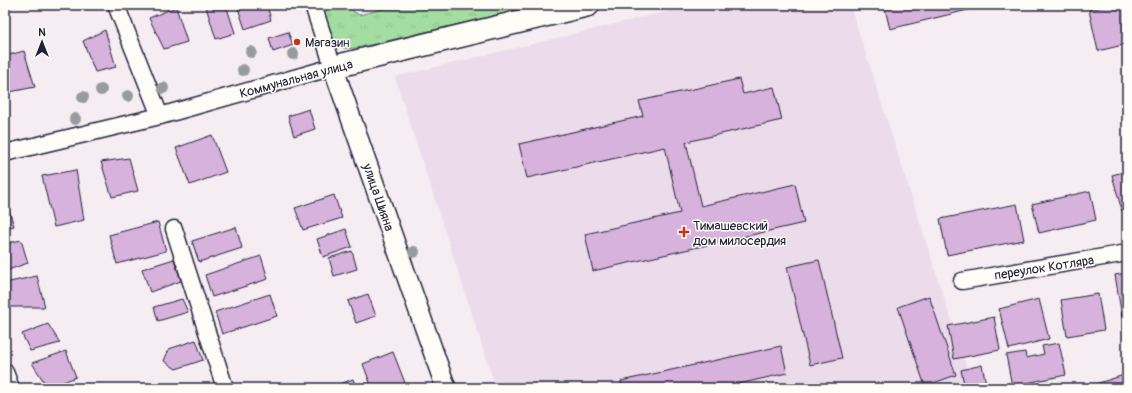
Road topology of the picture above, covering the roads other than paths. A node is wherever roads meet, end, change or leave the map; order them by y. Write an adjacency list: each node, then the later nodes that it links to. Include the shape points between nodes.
1 (116, 5): 5 (street)
2 (313, 5): 4 (street, улица Шияна)
3 (588, 5): 4 (main road, Коммунальная улица)
4 (333, 67): 5 (street, Коммунальная улица); 13 (street, улица Шияна)
5 (160, 116): 6 (street, Коммунальная улица)
6 (5, 153)
7 (174, 229): 12 (street)
8 (1127, 253): 9 (street, переулок Котляра)
9 (962, 281)
10 (5, 372): 11 (street)
11 (11, 388)
12 (225, 388)
13 (446, 388)

